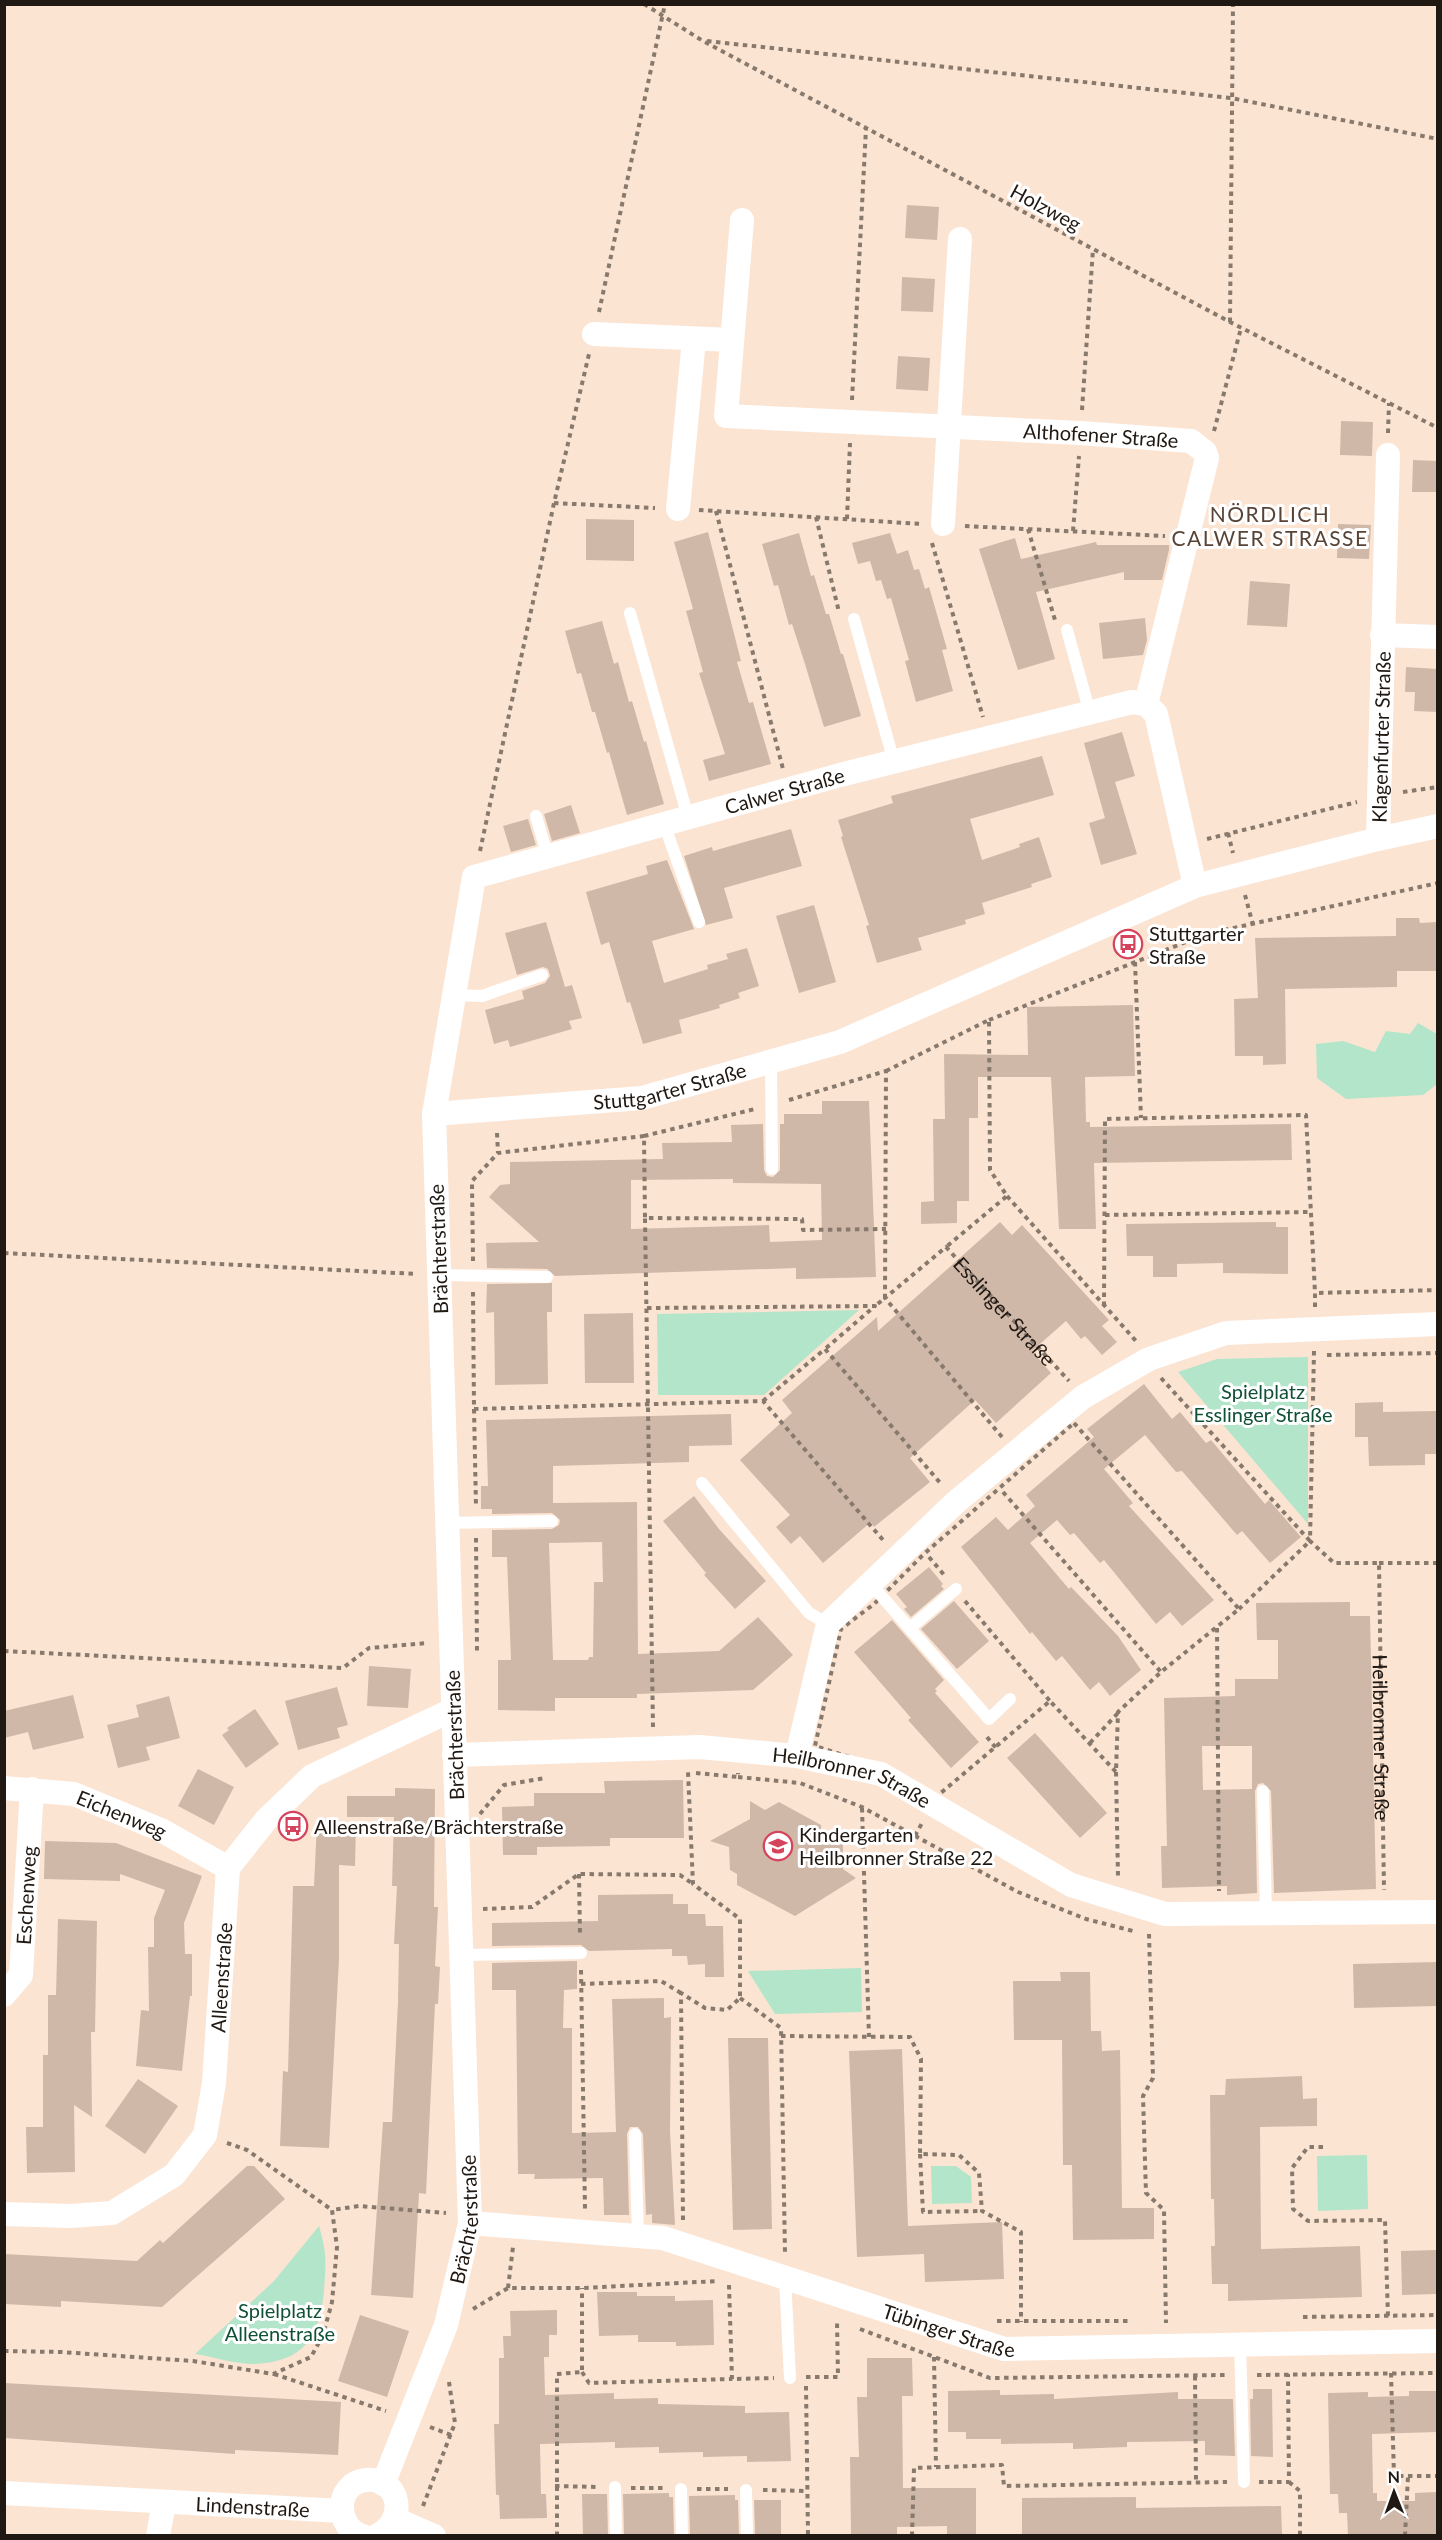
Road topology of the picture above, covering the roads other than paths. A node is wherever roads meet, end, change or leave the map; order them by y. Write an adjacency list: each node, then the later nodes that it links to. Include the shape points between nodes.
1 (742, 220): 5 (street, Althofener Straße)
2 (960, 239): 6 (street)
3 (594, 334): 4 (street)
4 (694, 339): 5 (street); 8 (street)
5 (732, 340): 6 (street, Althofener Straße, via 726,416)
6 (948, 427): 9 (street); 15 (street, Althofener Straße, via 1191,441 1205,452 1208,458)
7 (1388, 455): 13 (street, Klagenfurter Straße)
8 (678, 509)
9 (934, 524)
10 (630, 613): 19 (lane)
11 (854, 619): 17 (lane)
12 (1067, 630): 16 (lane)
13 (1382, 635): 14 (street, Klagenfurter Straße); 22 (street, Klagenfurter Straße)
14 (1437, 637)
15 (1146, 704): 16 (street, Calwer Straße, via 1132,702); 24 (street, via 1156,714)
16 (1090, 713): 17 (street, Calwer Straße)
17 (894, 762): 19 (street, Calwer Straße)
18 (536, 816): 23 (lane)
19 (688, 818): 20 (street, Calwer Straße)
20 (664, 824): 23 (street, Calwer Straße); 25 (lane)
21 (1437, 826): 22 (street, Stuttgarter Straße)
22 (1378, 838): 24 (street, Stuttgarter Straße)
23 (548, 856): 27 (street, Calwer Straße, via 474,877)
24 (1195, 886): 28 (street, Stuttgarter Straße, via 840,1042)
25 (699, 922)
26 (542, 975): 27 (lane, via 482,996)
27 (454, 995): 29 (street)
28 (771, 1061): 29 (street, Stuttgarter Straße, via 642,1098); 30 (lane)
29 (434, 1114): 31 (street, Brächterstraße)
30 (772, 1169)
31 (439, 1275): 32 (lane); 36 (street, Brächterstraße)
32 (547, 1277)
33 (1437, 1324): 38 (street, via 1226,1334 1153,1366 1016,1453 956,1502 899,1557)
34 (702, 1483): 39 (lane, via 809,1613)
35 (552, 1521): 36 (lane)
36 (447, 1523): 42 (street, Brächterstraße)
37 (956, 1589): 40 (lane)
38 (876, 1590): 39 (street); 40 (lane)
39 (828, 1624): 44 (street)
40 (910, 1628): 41 (lane, via 989,1719)
41 (1010, 1700)
42 (452, 1710): 43 (street, Brächterstraße); 48 (street, via 312,1776 266,1820)
43 (454, 1755): 44 (street, Heilbronner Straße, via 700,1747); 52 (street, Brächterstraße)
44 (797, 1756): 50 (street, Heilbronner Straße, via 881,1774 1071,1885 1165,1914)
45 (4, 1788): 46 (street, Eichenweg)
46 (32, 1789): 48 (street, Eichenweg, via 74,1794 161,1830); 53 (street, Eschenweg, via 21,1975)
47 (1263, 1791): 50 (lane)
48 (228, 1868): 55 (street, Alleenstraße, via 214,2083 205,2135 174,2175 112,2212 70,2216)
49 (1437, 1912): 50 (street, Heilbronner Straße)
50 (1266, 1913)
51 (581, 1953): 52 (lane)
52 (471, 1955): 56 (street, Brächterstraße)
53 (4, 1995)
54 (635, 2134): 57 (lane)
55 (4, 2214)
56 (470, 2223): 57 (street, Tübinger Straße); 63 (street, Brächterstraße, via 443,2334)
57 (638, 2236): 58 (street, Tübinger Straße, via 663,2238)
58 (785, 2277): 60 (street, Tübinger Straße, via 1004,2349); 61 (lane)
59 (1437, 2341): 60 (street, Tübinger Straße)
60 (1240, 2343): 62 (lane)
61 (790, 2378)
62 (1244, 2482)
63 (383, 2484): 69 (street, via 358,2482 345,2494); 70 (street)
64 (615, 2487): 73 (lane)
65 (681, 2488): 74 (lane)
66 (746, 2490): 75 (lane)
67 (4, 2493): 68 (street, Lindenstraße)
68 (164, 2503): 69 (street, Lindenstraße); 71 (street)
69 (341, 2511): 72 (street, via 347,2526)
70 (414, 2528): 72 (street, via 391,2527)
71 (158, 2535)
72 (364, 2535)
73 (616, 2535)
74 (682, 2535)
75 (747, 2535)

